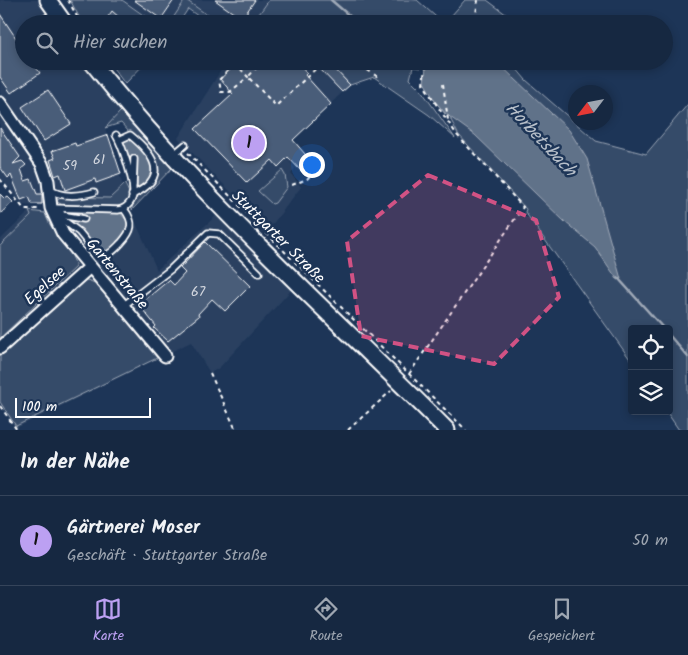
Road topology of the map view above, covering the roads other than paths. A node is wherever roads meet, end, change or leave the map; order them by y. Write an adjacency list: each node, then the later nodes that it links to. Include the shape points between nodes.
1 (98, 70): 16 (street, Stuttgarter Straße, via 127,106 180,149 252,237 405,378)
2 (0, 103): 5 (street, Gartenstraße, via 42,164)
3 (134, 159): 4 (lane)
4 (132, 187): 7 (lane); 7 (lane, via 117,137 130,135 150,155 156,168 156,174 146,188)
5 (49, 189): 6 (lane, via 56,194); 9 (street, Gartenstraße)
6 (94, 192)
7 (132, 195): 8 (lane)
8 (124, 209): 9 (lane); 9 (lane, via 130,216 130,233 105,256 92,248)
9 (57, 211): 10 (lane); 11 (street, Gartenstraße, via 63,234)
10 (84, 219)
11 (90, 267): 13 (street, Gartenstraße); 14 (street, Egelsee)
12 (259, 273): 13 (lane, via 219,234 208,233 171,269)
13 (123, 306): 15 (street, Gartenstraße)
14 (0, 348)
15 (165, 356)
16 (447, 430)

